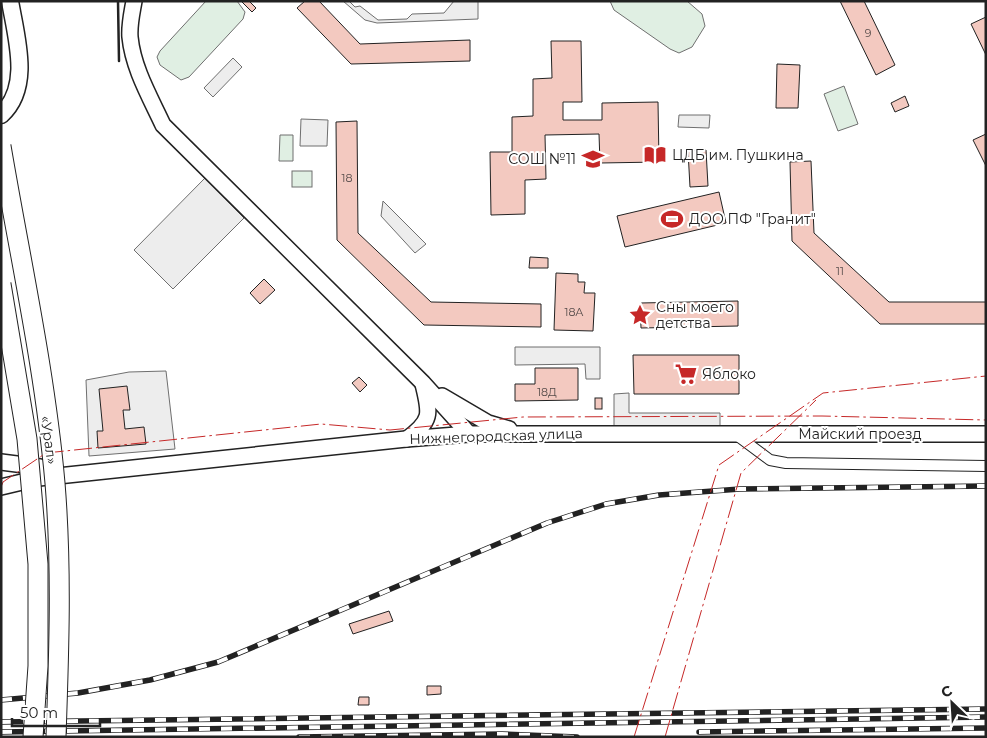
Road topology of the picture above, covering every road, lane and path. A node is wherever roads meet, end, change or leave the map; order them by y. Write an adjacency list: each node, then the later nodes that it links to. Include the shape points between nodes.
1 (10, 1): 3 (main road, via 20,80 15,98)
2 (134, 1): 6 (street, via 130,36 133,52 138,72 163,125)
3 (1, 115)
4 (1, 146): 17 (highway, «Урал», bridge, via 35,332 54,482 60,569)
5 (1, 284): 16 (highway, «Урал», bridge, via 27,439 38,564 38,666)
6 (423, 383): 7 (street, via 488,423); 9 (street); 11 (street, via 429,411 422,428)
7 (522, 433): 8 (street, Нижнегородская улица); 9 (street, Нижнегородская улица)
8 (734, 433): 10 (street, Майский проезд); 13 (street, via 770,460 786,463)
9 (469, 434): 11 (street, Нижнегородская улица)
10 (986, 434)
11 (406, 439): 14 (street, Нижнегородская улица)
12 (1, 462): 14 (street)
13 (986, 466)
14 (99, 472): 15 (street, Нижнегородская улица, via 39,478)
15 (1, 487)
16 (32, 737)
17 (56, 737)

